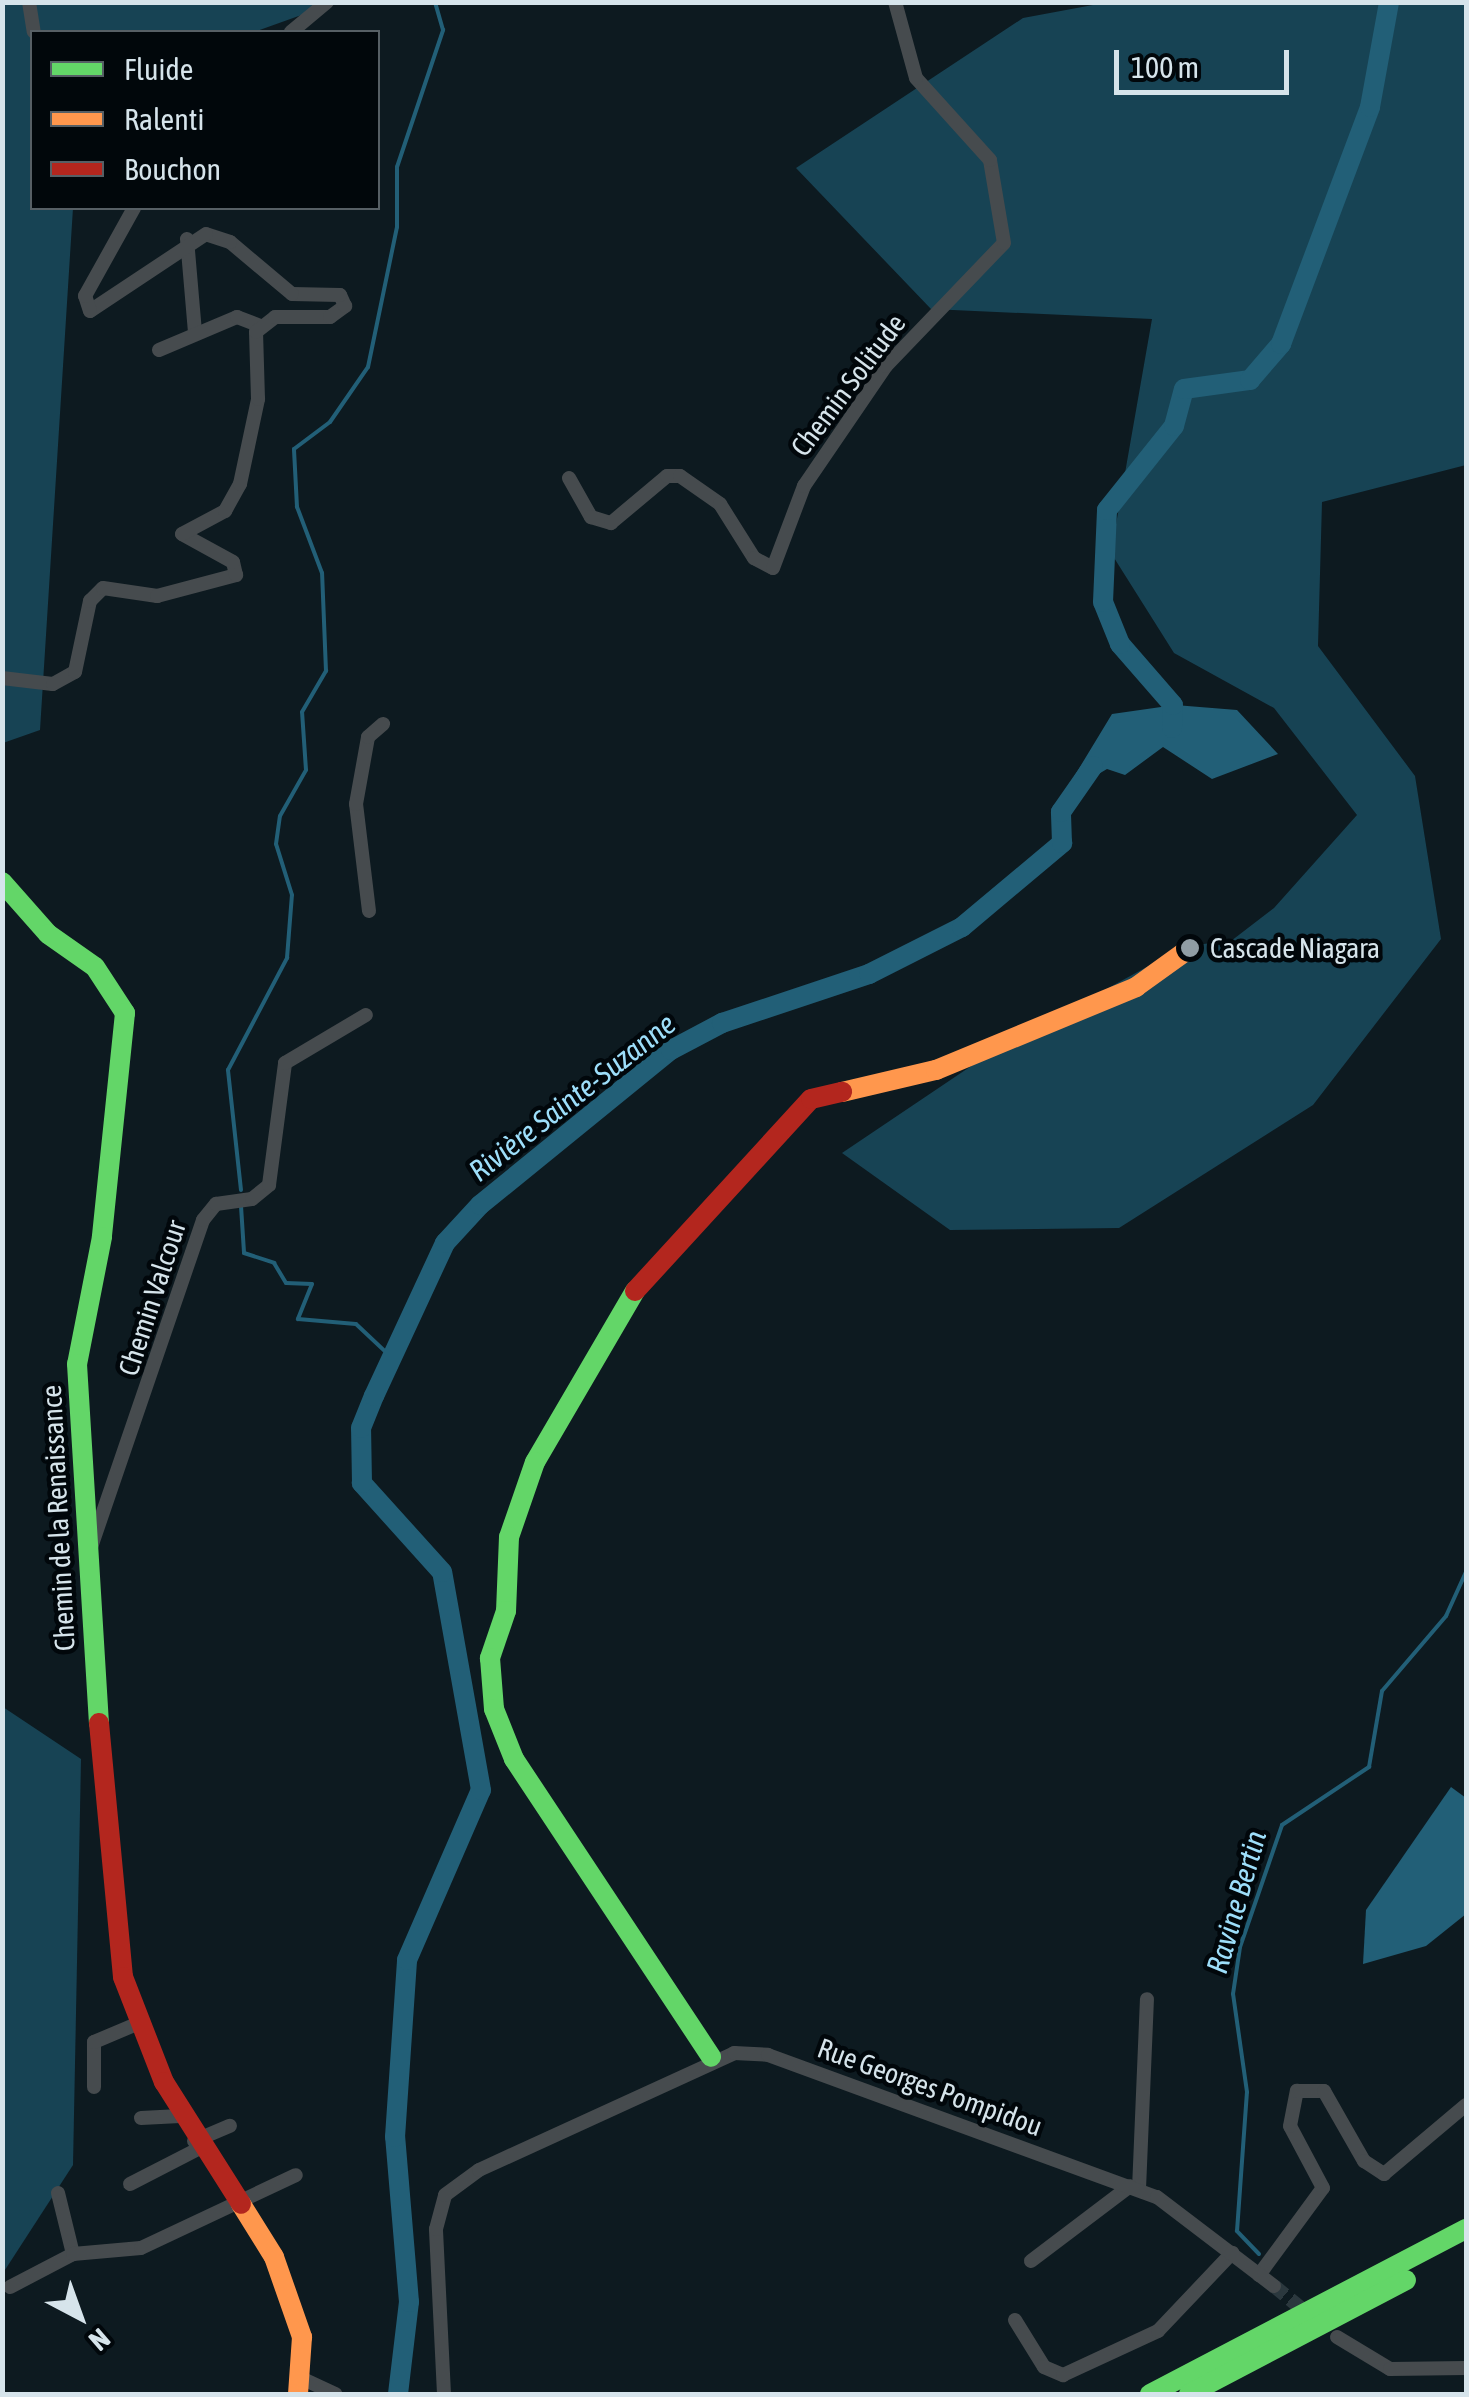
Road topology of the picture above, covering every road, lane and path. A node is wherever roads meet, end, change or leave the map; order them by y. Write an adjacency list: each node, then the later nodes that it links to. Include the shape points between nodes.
1 (29, 2): 4 (street)
2 (327, 2): 5 (street)
3 (895, 2): 11 (street, Chemin Solitude, via 916,78 990,160 1004,243 886,366 804,486 773,568 754,558 720,504 680,476 668,476 611,522 591,517)
4 (34, 30)
5 (293, 30)
6 (133, 210): 7 (street, via 85,296 90,311)
7 (187, 239): 8 (street, via 218,236 292,294 346,302 330,317); 9 (street)
8 (260, 326): 9 (street, via 237,317); 12 (street, via 258,399 240,484 225,511 182,534 238,572 157,596 103,588 90,601 76,672 52,684)
9 (194, 332): 10 (street)
10 (159, 350)
11 (569, 478)
12 (2, 678)
13 (383, 724): 15 (street, via 368,737 356,804)
14 (2, 882): 18 (main road, Chemin de la Renaissance, via 48,934 104,977 126,1022 77,1364)
15 (370, 911)
16 (1190, 948): 21 (main road, via 1136,987 936,1070 811,1099 640,1282 535,1462 510,1537 506,1612 488,1680 494,1708 514,1760)
17 (366, 1015): 18 (street, Chemin Valcour, via 292,1055 269,1185 208,1210)
18 (86, 1558): 20 (main road, Chemin de la Renaissance, via 110,1902)
19 (1148, 1999): 30 (street)
20 (138, 2023): 22 (street, via 94,2042); 24 (main road, Chemin de la Renaissance)
21 (711, 2057): 30 (street, Rue Georges Pompidou, via 768,2055); 46 (street, via 445,2195 436,2229)
22 (94, 2087)
23 (1466, 2105): 38 (street, via 1384,2174 1364,2161 1324,2090 1297,2091 1290,2126 1323,2188)
24 (180, 2116): 25 (street); 27 (main road, Chemin de la Renaissance)
25 (141, 2118)
26 (230, 2126): 27 (street)
27 (197, 2144): 29 (street); 32 (main road, Chemin de la Renaissance)
28 (296, 2175): 32 (street)
29 (130, 2184)
30 (1134, 2188): 35 (street, Rue Georges Pompidou); 37 (street)
31 (58, 2193): 36 (street)
32 (244, 2206): 36 (street, via 133,2250); 44 (main road, Chemin de la Renaissance, via 299,2325)
33 (1466, 2229): 47 (main road)
34 (1466, 2248): 48 (main road)
35 (1232, 2253): 38 (street, Rue Georges Pompidou); 41 (street, via 1158,2331 1063,2375 1044,2366)
36 (73, 2254): 40 (street)
37 (1031, 2261)
38 (1260, 2276): 39 (street, Rue Georges Pompidou)
39 (1274, 2286)
40 (10, 2287)
41 (1015, 2320)
42 (1337, 2337): 43 (street, via 1390,2368)
43 (1466, 2368)
44 (300, 2386): 45 (street)
45 (336, 2394)
46 (444, 2394)
47 (1150, 2394)
48 (1189, 2394)

